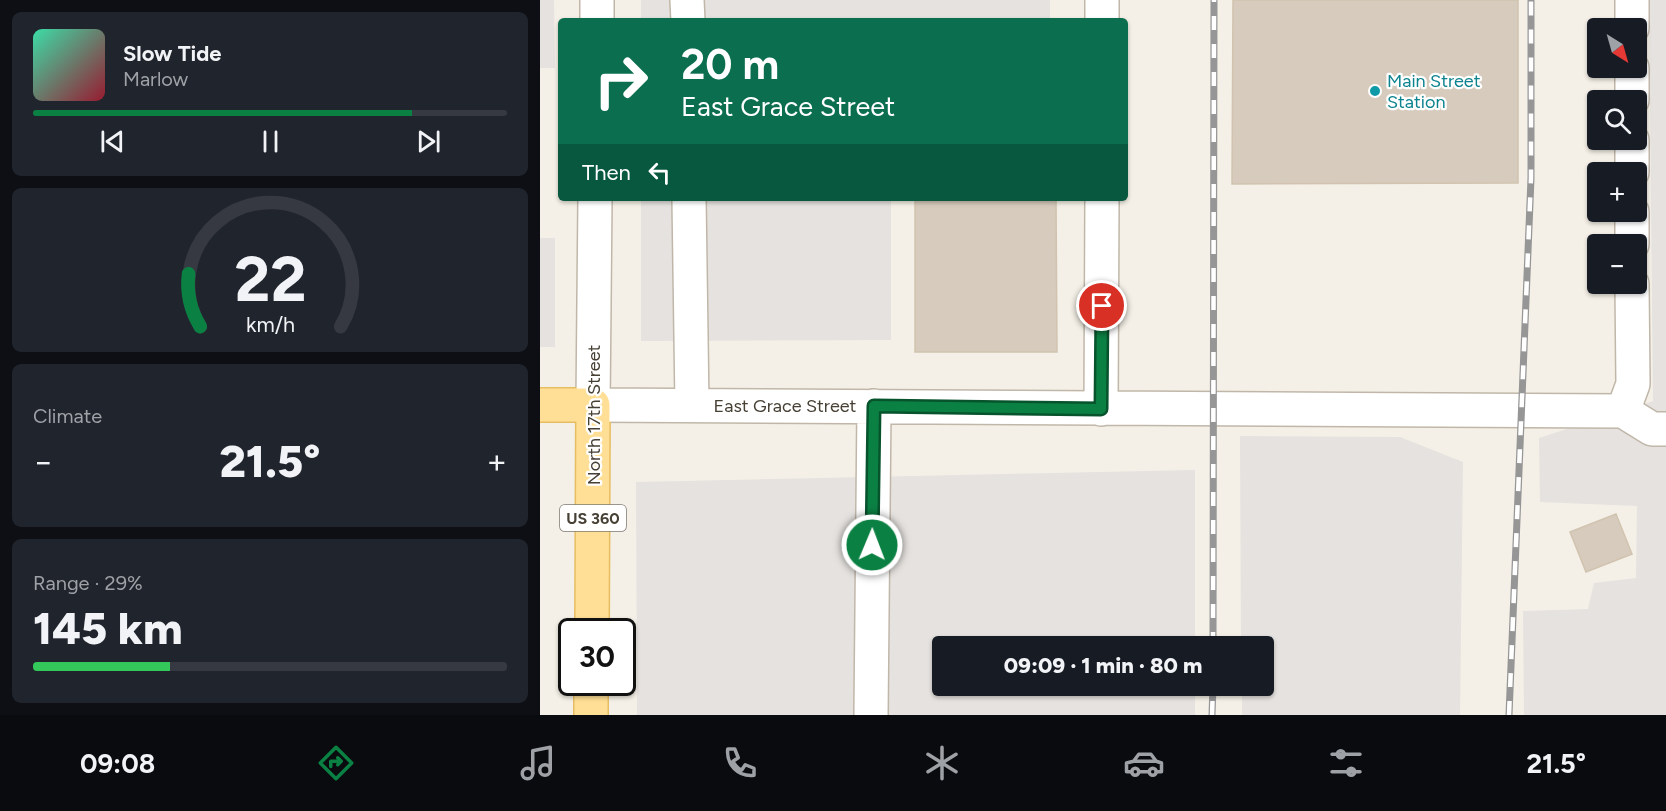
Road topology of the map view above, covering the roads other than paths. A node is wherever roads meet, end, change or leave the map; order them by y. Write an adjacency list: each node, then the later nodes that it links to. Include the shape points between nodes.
1 (597, 0): 5 (street)
2 (687, 0): 6 (street)
3 (1102, 0): 7 (street)
4 (1632, 0): 8 (street)
5 (597, 18)
6 (688, 18)
7 (1102, 18)
8 (1632, 18)
9 (595, 201): 14 (street, North 17th Street)
10 (689, 201): 15 (street)
11 (1102, 201): 17 (street)
12 (1632, 294): 18 (street, via 1633,384)
13 (540, 405): 14 (main road, East Grace Street)
14 (594, 405): 15 (street, East Grace Street); 20 (main road, North 17th Street / US 360)
15 (692, 405): 16 (street, East Grace Street)
16 (874, 406): 17 (street, East Grace Street); 23 (street)
17 (1101, 409): 18 (street, East Grace Street)
18 (1623, 411): 19 (street, via 1652,429)
19 (1666, 429)
20 (592, 618)
21 (591, 696): 22 (main road)
22 (591, 715)
23 (871, 715)

